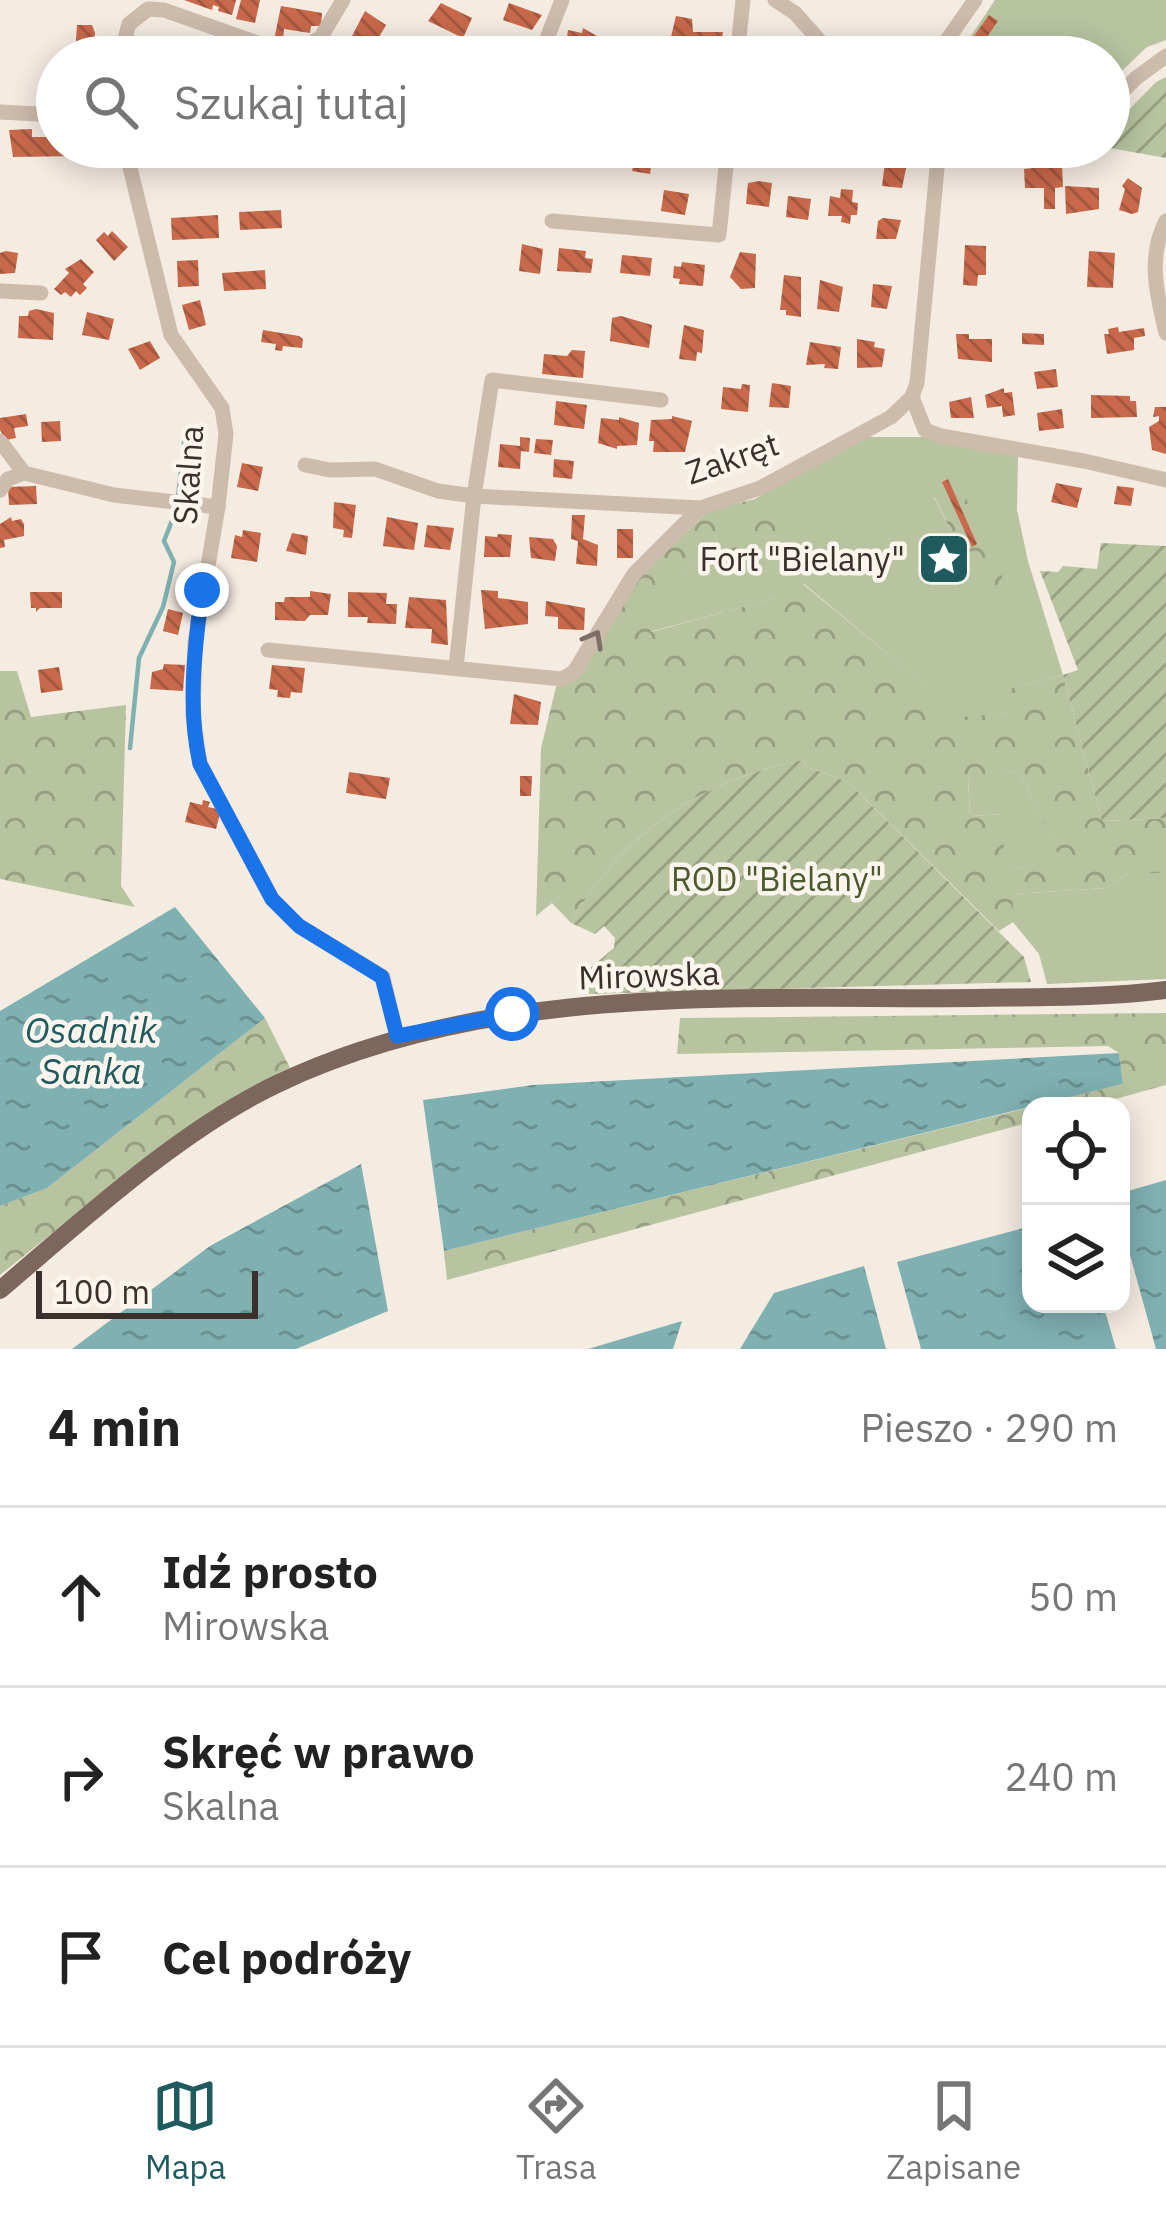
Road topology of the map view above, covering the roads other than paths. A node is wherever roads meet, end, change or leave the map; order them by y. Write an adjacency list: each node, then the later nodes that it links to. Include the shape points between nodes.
1 (344, 0): 9 (street)
2 (562, 0): 10 (street)
3 (742, 0): 11 (street)
4 (775, 0): 12 (street)
5 (975, 0): 13 (street)
6 (157, 5): 7 (street, via 129,24); 8 (street)
7 (126, 36)
8 (240, 36)
9 (322, 36)
10 (548, 36)
11 (739, 36)
12 (815, 36)
13 (950, 36)
14 (1166, 56): 15 (street)
15 (1130, 84)
16 (0, 112): 17 (street)
17 (36, 114)
18 (130, 168): 34 (street, Skalna, via 171,335 222,408)
19 (726, 168): 21 (street, via 719,235)
20 (938, 168): 26 (street)
21 (552, 220)
22 (1166, 221): 25 (street, via 1154,272)
23 (0, 291): 24 (street)
24 (41, 293)
25 (1166, 334)
26 (912, 397): 31 (street, via 925,430 941,436); 35 (street, Zakręt, via 891,417 782,477)
27 (661, 400): 33 (street, via 492,380)
28 (0, 441): 30 (street)
29 (305, 465): 33 (street, Zakręt, via 375,469)
30 (24, 473): 32 (street); 34 (street)
31 (1166, 480)
32 (0, 490)
33 (474, 496): 35 (street, Zakręt); 37 (street)
34 (218, 508): 39 (street, Skalna, via 195,642 200,764 272,899 299,926 382,977)
35 (700, 508): 37 (street, one-way to 35, via 562,679 574,672 634,574)
36 (268, 650): 37 (street)
37 (456, 668)
38 (1166, 990): 39 (main road, Mirowska, via 568,1007)
39 (397, 1036): 40 (main road, Mirowska, via 272,1086 220,1118 116,1191)
40 (0, 1291)

